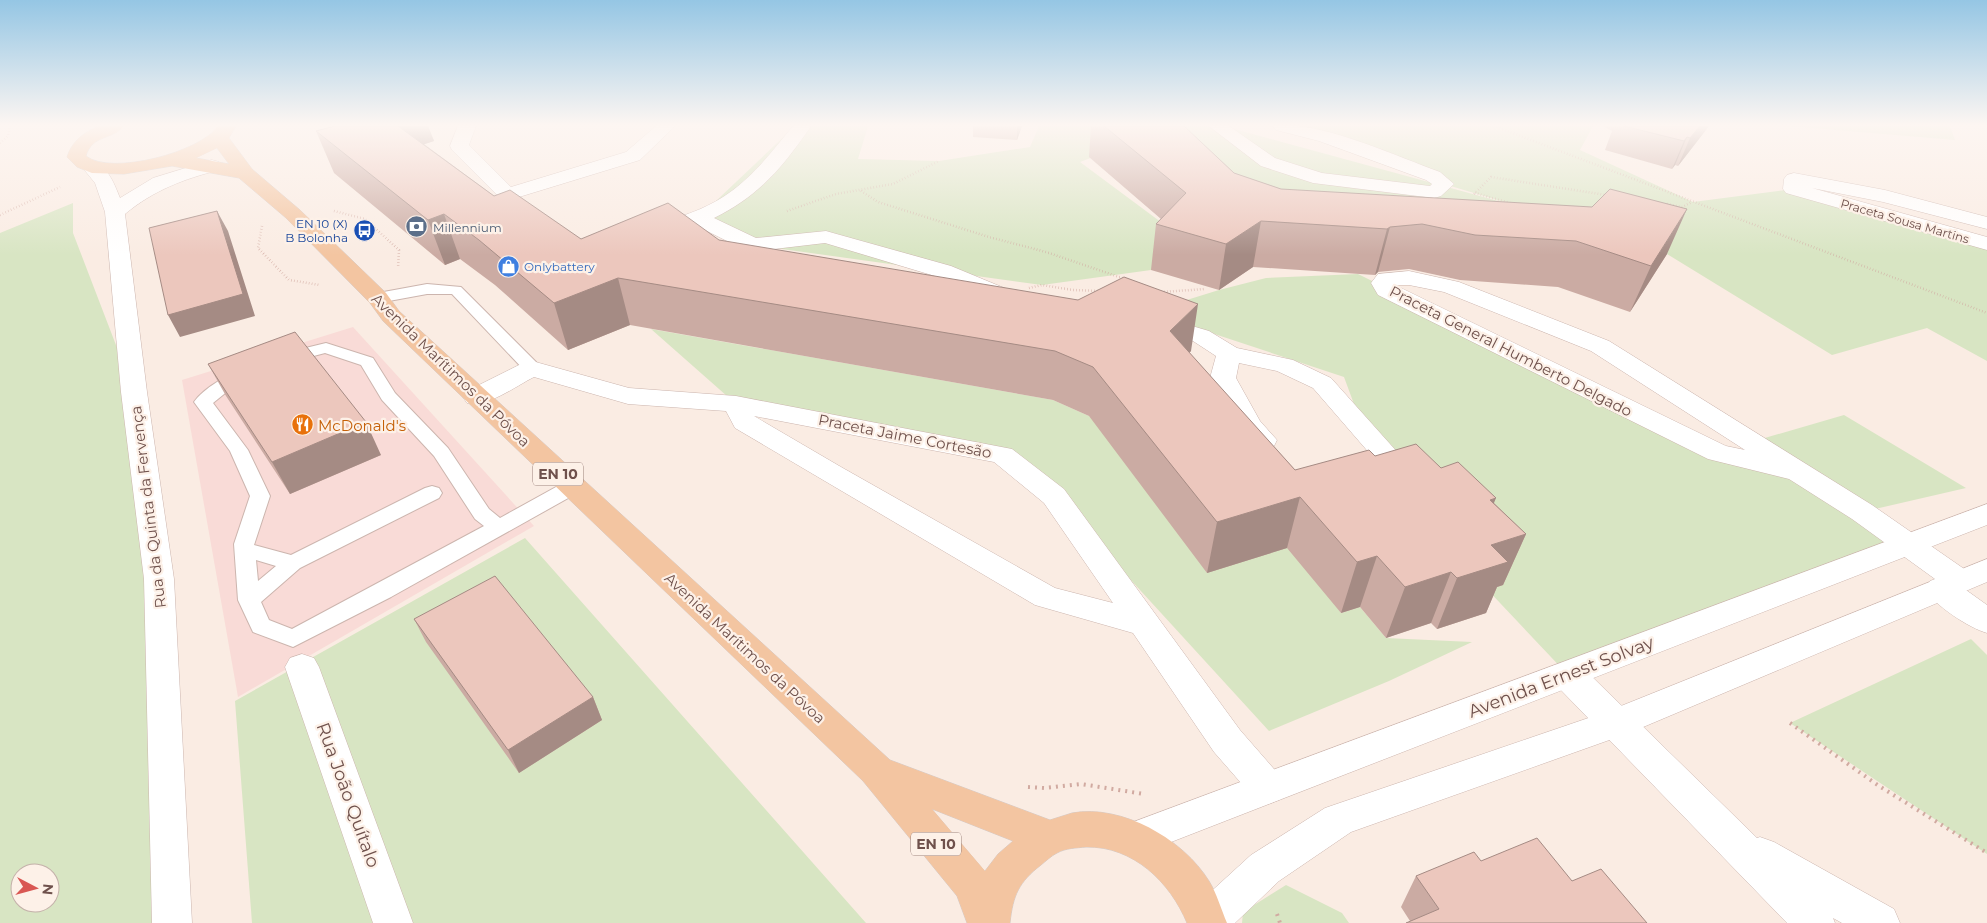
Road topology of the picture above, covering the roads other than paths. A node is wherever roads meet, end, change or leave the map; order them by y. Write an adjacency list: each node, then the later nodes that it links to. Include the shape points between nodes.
1 (94, 169): 13 (street, Rua da Quinta da Fervença, via 104,182)
2 (146, 169): 13 (street, via 123,194)
3 (201, 169): 13 (street, via 156,182 135,194)
4 (226, 169): 11 (main road, Avenida Marítimos da Póvoa / EN 10)
5 (243, 169): 11 (main road, Avenida Marítimos da Póvoa / EN 10)
6 (482, 169): 12 (street)
7 (590, 169): 12 (street)
8 (768, 169): 14 (street, via 759,180)
9 (1290, 169): 10 (street, via 1320,179 1434,192 1444,184)
10 (1413, 169)
11 (245, 173): 22 (main road, Avenida Marítimos da Póvoa / EN 10, via 293,214)
12 (507, 194): 17 (street, via 517,211)
13 (115, 212): 50 (street, Rua da Quinta da Fervença, via 134,392 159,579)
14 (698, 218): 16 (street); 19 (street)
15 (1987, 223): 18 (street, Praceta Sousa Martins, via 1885,196 1794,179 1792,189)
16 (671, 225)
17 (549, 229)
18 (1987, 244)
19 (753, 245): 20 (street, via 777,261); 21 (street, via 826,237 943,271 1011,296)
20 (806, 266)
21 (913, 284)
22 (378, 298): 25 (lane, via 427,289 456,290); 26 (main road, Avenida Marítimos da Póvoa / EN 10, via 392,316)
23 (1136, 318): 24 (street, via 1201,336)
24 (1229, 354): 28 (street, via 1224,378 1250,426); 31 (street, via 1284,365 1322,383 1385,454 1381,477)
25 (532, 368): 26 (street); 27 (street, Praceta Jaime Cortesão, via 628,396)
26 (476, 397): 30 (main road, Avenida Marítimos da Póvoa / EN 10)
27 (736, 404): 41 (street, via 744,422 1046,597); 41 (street, Praceta Jaime Cortesão, via 1002,455 1054,496)
28 (1277, 454)
29 (1796, 471): 29 (street, Praceta General Humberto Delgado, via 1600,346 1451,287 1394,277 1382,283 1386,290 1718,453); 35 (street, Praceta General Humberto Delgado)
30 (572, 487): 34 (lane); 45 (main road, Avenida Marítimos da Póvoa / EN 10)
31 (1344, 488)
32 (432, 493): 37 (lane)
33 (1987, 514): 35 (street, Avenida Ernest Solvay)
34 (500, 528): 36 (lane, via 482,514 441,452 388,396 366,362 326,348 265,367 223,386 203,402 239,450 260,496 244,544); 39 (lane, via 293,638 261,626)
35 (1908, 545): 38 (street, Praceta General Humberto Delgado); 43 (street, Avenida Ernest Solvay)
36 (245, 550): 37 (lane); 39 (lane)
37 (294, 563): 39 (lane)
38 (1962, 580): 40 (street, Praceta General Humberto Delgado); 44 (street)
39 (249, 600)
40 (1987, 621)
41 (1145, 624): 46 (street, Praceta Jaime Cortesão, via 1227,740)
42 (302, 667): 51 (street, Rua João Quítalo)
43 (1568, 675): 44 (street); 46 (street, Avenida Ernest Solvay)
44 (1617, 723): 48 (street); 53 (street, via 1338,820 1265,868)
45 (876, 770): 47 (main road, Avenida Marítimos da Póvoa); 52 (main road, Avenida Marítimos da Póvoa / EN 10, via 972,885)
46 (1268, 788): 49 (street, Avenida Ernest Solvay)
47 (1048, 837): 49 (main road, Avenida Marítimos da Póvoa, via 1079,830 1110,831); 52 (main road, Avenida Marítimos da Póvoa, via 1011,867 994,896)
48 (1730, 838): 54 (street); 55 (street)
49 (1134, 839): 53 (main road, Avenida Marítimos da Póvoa, via 1151,846 1179,872 1195,894)
50 (172, 923)
51 (393, 923)
52 (988, 923)
53 (1207, 923)
54 (1815, 923)
55 (1880, 923)

